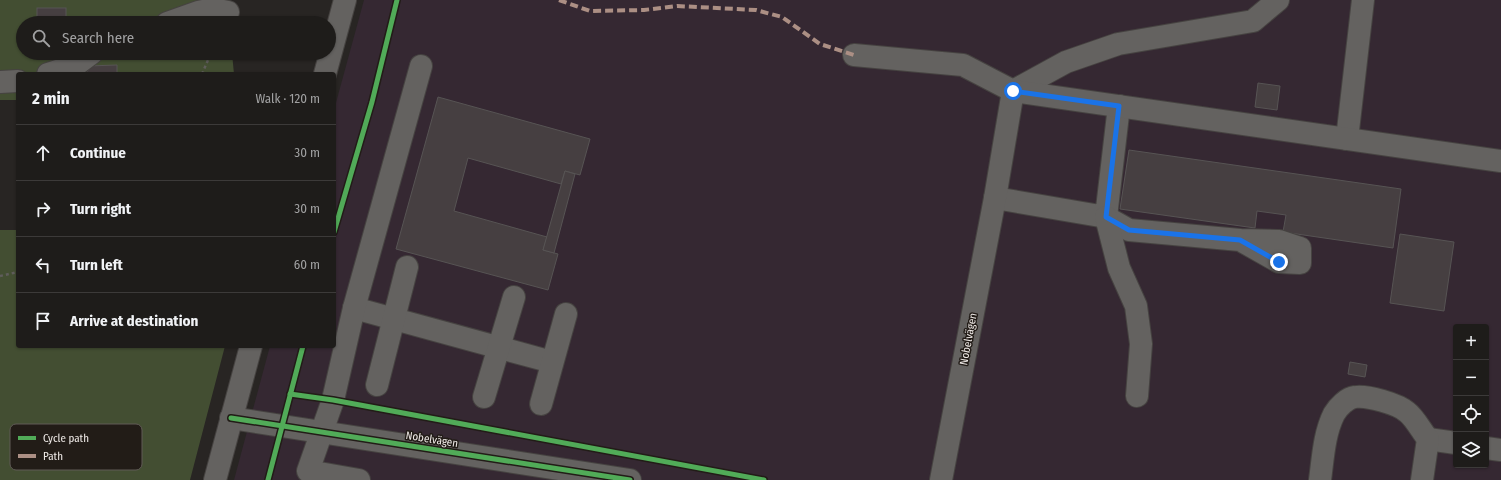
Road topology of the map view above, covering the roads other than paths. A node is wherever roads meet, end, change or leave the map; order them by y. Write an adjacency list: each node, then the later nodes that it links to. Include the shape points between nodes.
1 (345, 0): 6 (street)
2 (1278, 0): 15 (street, via 1253,21 1118,44 1066,62)
3 (1363, 0): 17 (street)
4 (228, 12): 5 (street, via 213,9)
5 (189, 16)
6 (336, 33)
7 (854, 55): 15 (street, via 963,65)
8 (83, 60): 11 (street, via 76,65)
9 (329, 60): 12 (street)
10 (421, 66): 24 (street)
11 (54, 72)
12 (326, 72)
13 (16, 81): 14 (street)
14 (0, 82)
15 (1013, 91): 16 (street); 19 (street, Nobelvägen)
16 (1119, 106): 17 (street); 20 (street)
17 (1347, 139): 18 (street)
18 (1501, 161)
19 (995, 198): 20 (street); 45 (street, Nobelvägen)
20 (1106, 217): 21 (street, via 1129,230); 31 (street, via 1119,268 1136,306 1141,344)
21 (1240, 240)
22 (407, 267): 26 (street)
23 (514, 298): 28 (street)
24 (354, 308): 26 (street); 35 (street, via 333,400)
25 (566, 314): 29 (street)
26 (394, 319): 28 (street); 30 (street)
27 (250, 348): 34 (street)
28 (499, 348): 29 (street); 32 (street)
29 (552, 362): 33 (street)
30 (377, 385)
31 (1138, 396)
32 (484, 397)
33 (541, 404)
34 (231, 418): 35 (street, Nobelvägen); 43 (street)
35 (321, 432): 40 (street, Nobelvägen); 41 (street)
36 (1428, 439): 37 (street); 46 (street, via 1408,412 1384,401 1354,396 1335,414 1327,432); 47 (street)
37 (1453, 443)
38 (1489, 448): 39 (street)
39 (1501, 450)
40 (516, 471): 42 (street, Nobelvägen)
41 (307, 475): 44 (street)
42 (622, 479)
43 (215, 480)
44 (359, 480)
45 (941, 480)
46 (1320, 480)
47 (1422, 480)

